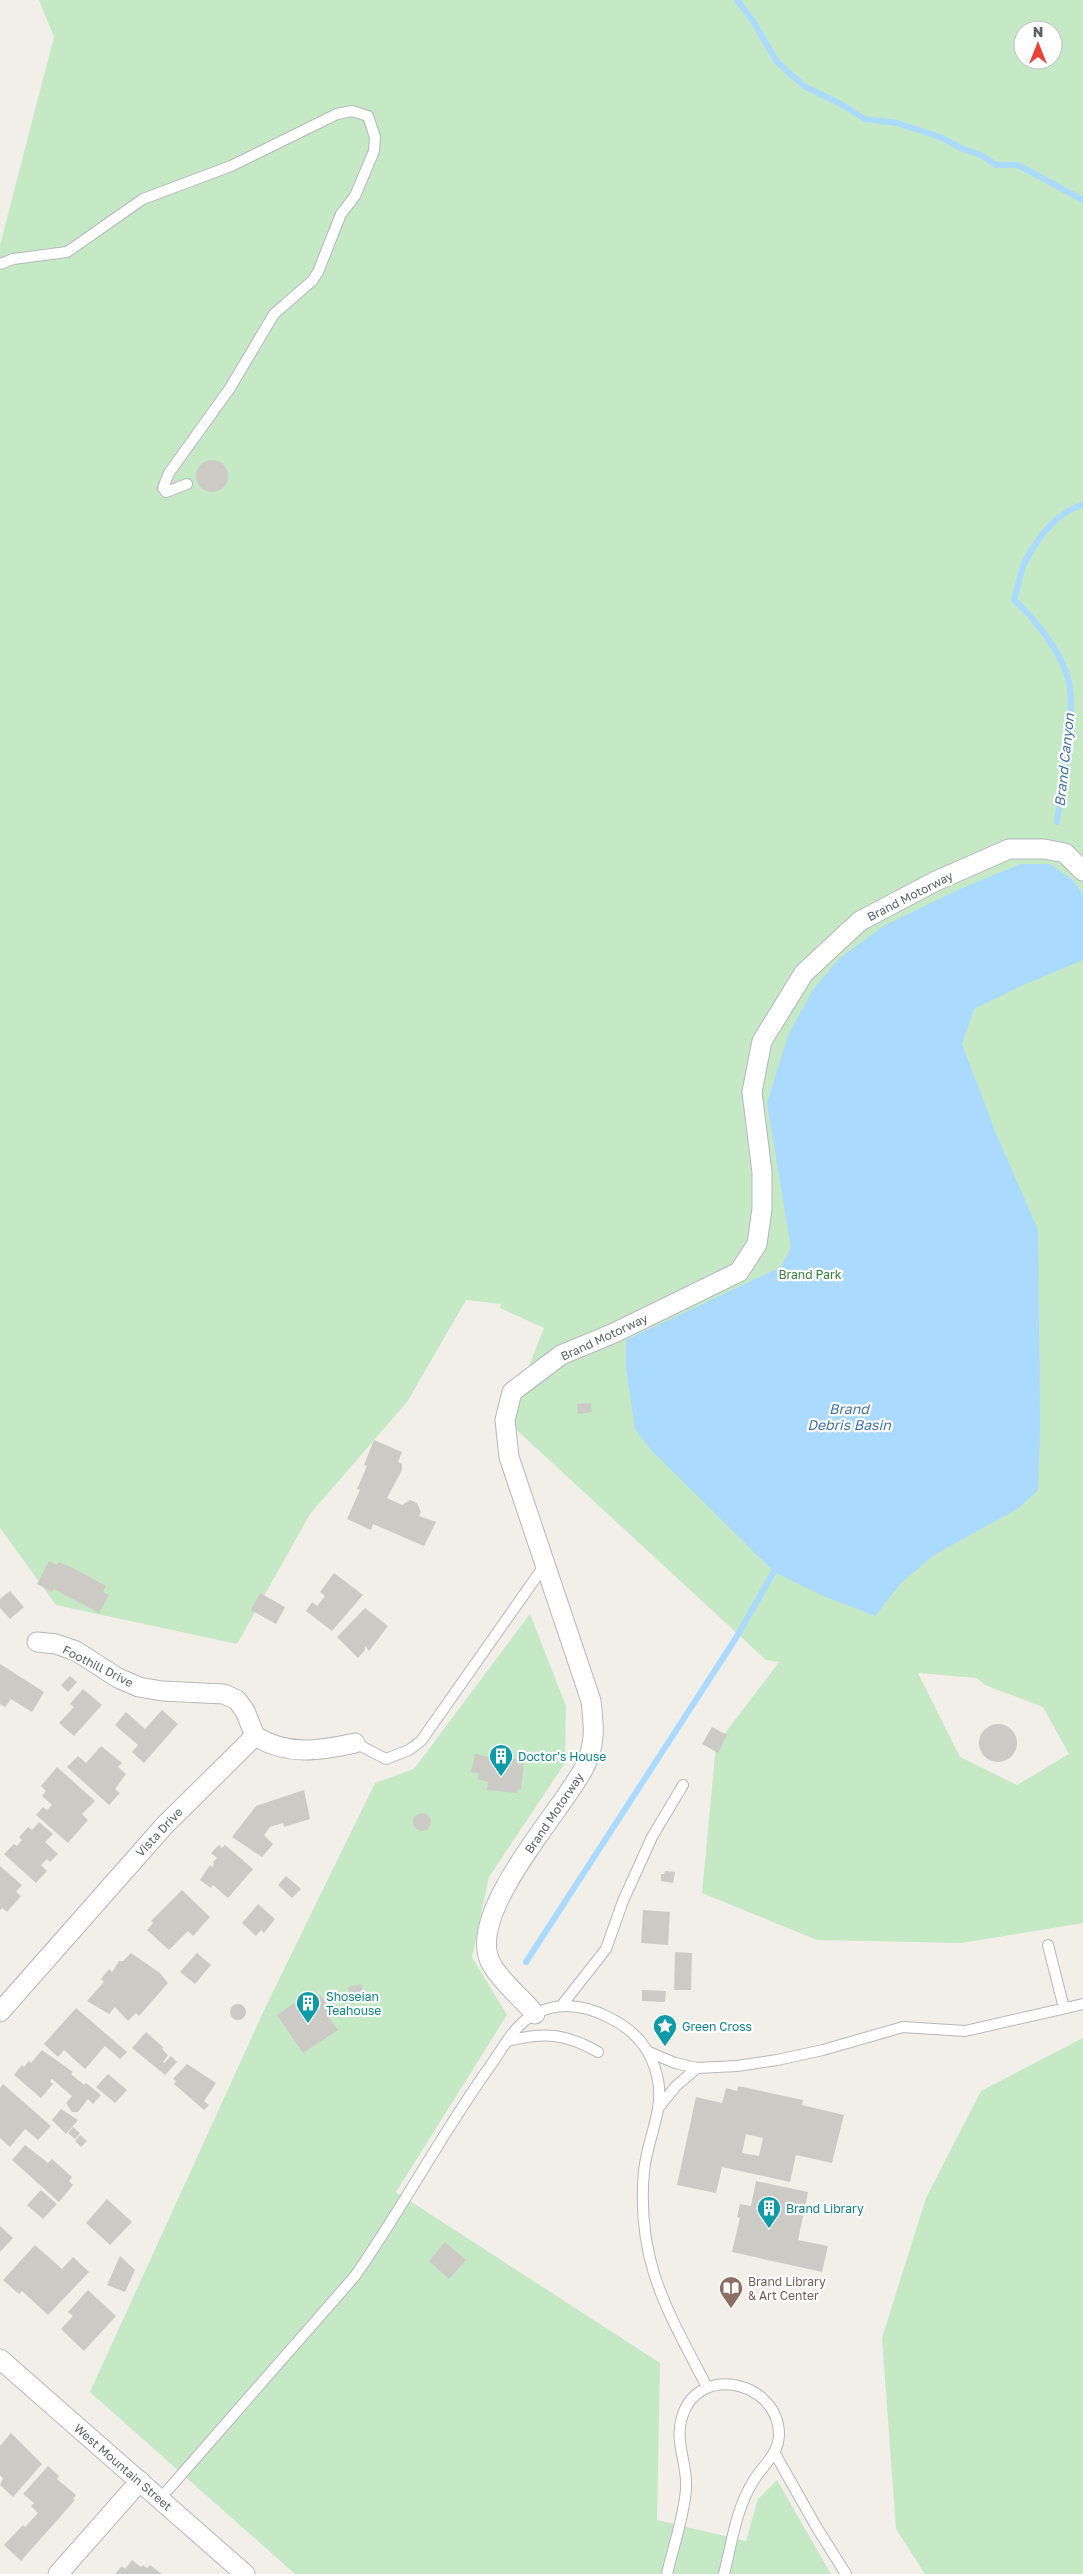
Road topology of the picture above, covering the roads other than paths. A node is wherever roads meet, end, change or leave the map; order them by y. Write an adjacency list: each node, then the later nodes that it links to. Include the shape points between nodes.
1 (0, 264): 2 (lane, via 12,259 67,252 143,198 232,166 336,114 352,111 368,116 375,138 374,151 355,196 342,214 318,272 274,314 230,388 170,473 163,488 171,492)
2 (187, 484)
3 (1083, 871): 4 (street, Brand Motorway, via 1065,853 1044,848 1009,848 860,921 804,973 762,1041 752,1092 762,1172 762,1209 757,1244 739,1272 561,1355 512,1392 505,1420 509,1457)
4 (544, 1566): 7 (lane, via 421,1740 409,1750 386,1759); 14 (street, Brand Motorway, via 591,1701 595,1736 584,1768 498,1896 486,1938 491,1964)
5 (37, 1642): 6 (street, Foothill Drive, via 76,1651 118,1678 139,1687 224,1694 237,1700 246,1711)
6 (254, 1736): 7 (street, via 268,1744 300,1751 325,1750); 13 (street, Vista Drive, via 164,1826)
7 (355, 1742)
8 (683, 1785): 11 (lane, via 652,1837 623,1901 606,1949)
9 (1048, 1944): 12 (lane)
10 (1083, 2004): 12 (lane)
11 (562, 2005): 14 (lane); 17 (lane, via 590,2008 626,2025)
12 (1064, 2008): 18 (lane, via 965,2031 903,2027 777,2060)
13 (0, 2012)
14 (535, 2014): 15 (lane, via 522,2023)
15 (508, 2041): 16 (lane, via 532,2035 559,2036 576,2040); 24 (lane, via 483,2075 356,2276)
16 (598, 2052)
17 (649, 2052): 18 (lane, via 674,2063); 19 (lane, via 658,2081)
18 (697, 2068): 19 (lane)
19 (659, 2107): 21 (lane, via 645,2160 641,2202 644,2235 666,2309)
20 (0, 2359): 23 (street, West Mountain Street)
21 (707, 2387): 22 (lane, via 726,2382 745,2386 765,2399 779,2435); 27 (lane, via 691,2400 682,2416 679,2434 686,2490)
22 (774, 2452): 28 (lane, via 741,2505); 29 (lane)
23 (140, 2481): 24 (street, West Mountain Street); 25 (street)
24 (160, 2499): 26 (street, West Mountain Street)
25 (58, 2574)
26 (245, 2574)
27 (667, 2574)
28 (724, 2574)
29 (846, 2574)

